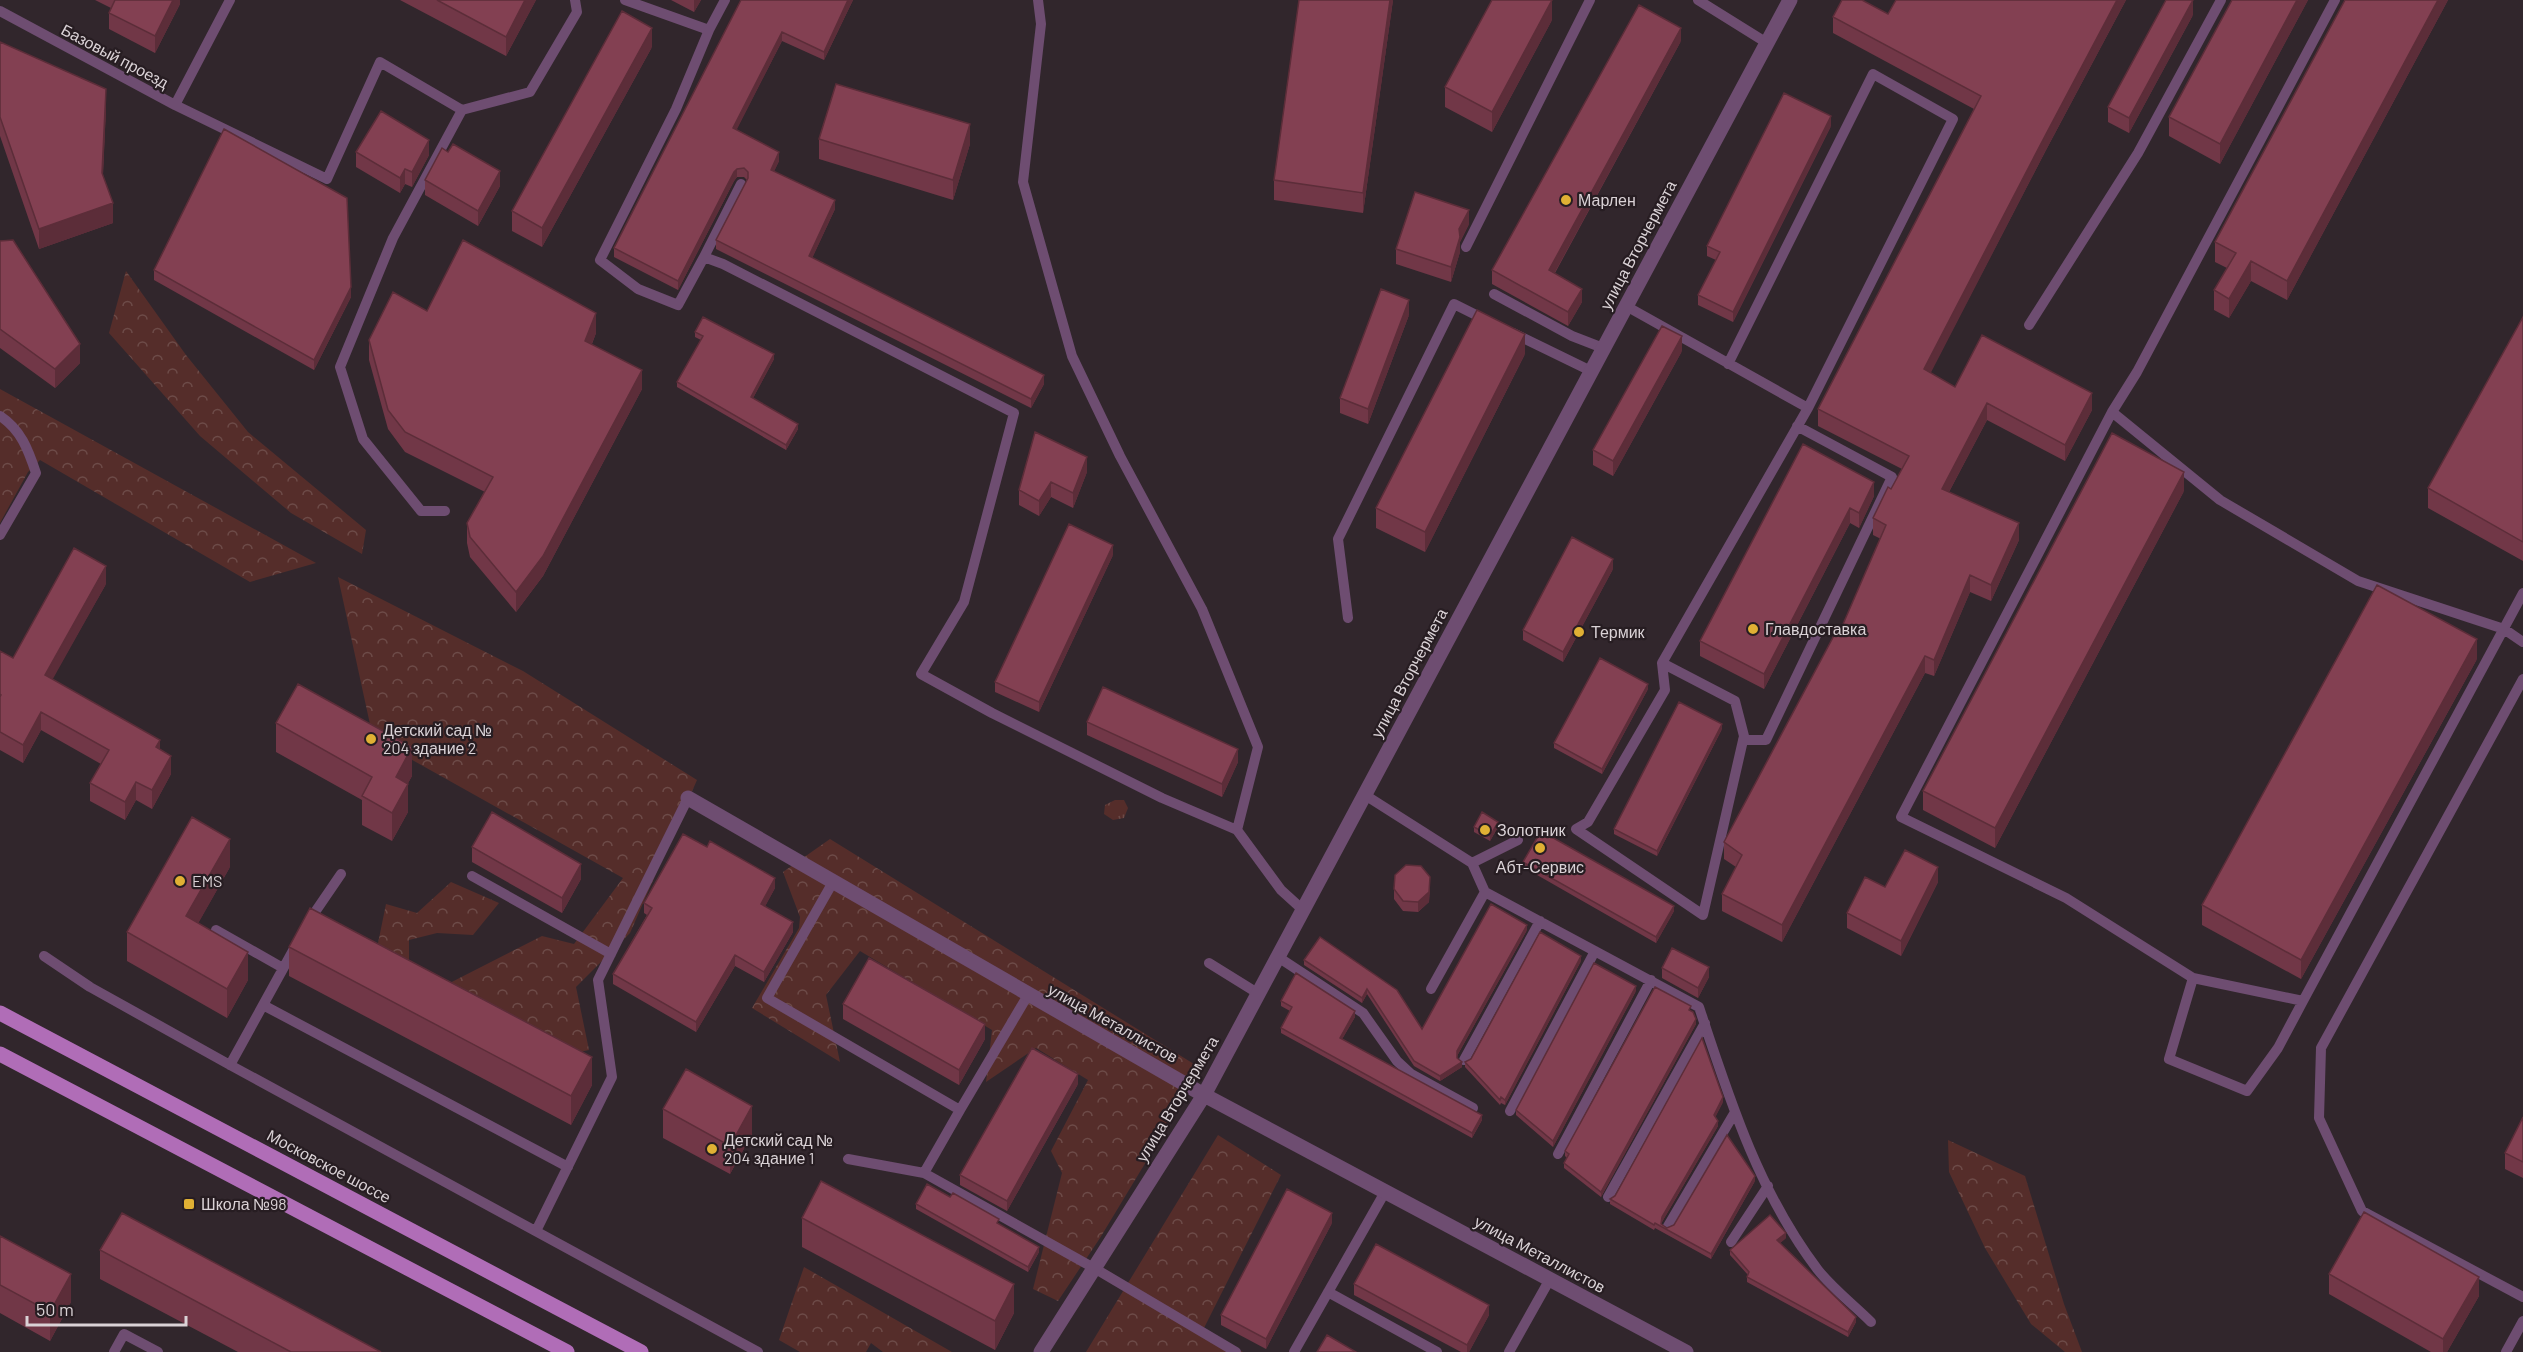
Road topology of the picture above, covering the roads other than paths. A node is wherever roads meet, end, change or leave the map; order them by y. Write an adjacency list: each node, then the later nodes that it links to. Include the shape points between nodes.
1 (230, 0): 14 (lane, Базовый проезд)
2 (575, 0): 15 (lane, via 577,12 530,92)
3 (625, 0): 12 (lane)
4 (725, 0): 12 (lane)
5 (1038, 0): 42 (lane, via 1041,24 1023,182 1072,356 1119,456 1202,609 1258,747)
6 (1590, 0): 17 (lane)
7 (1698, 0): 13 (lane)
8 (1790, 0): 13 (street, улица Вторчермета)
9 (2221, 0): 22 (lane, via 2138,153)
10 (2335, 0): 28 (lane)
11 (0, 11): 14 (lane, Базовый проезд)
12 (709, 30): 18 (lane, via 676,109 600,260 638,289 678,305)
13 (1767, 42): 20 (street, улица Вторчермета)
14 (175, 105): 15 (lane, via 327,179 380,62)
15 (462, 110): 31 (lane, via 393,238 340,367 363,440 421,511)
16 (741, 184): 18 (lane)
17 (1466, 247)
18 (704, 258): 42 (lane, via 733,269 1014,413 964,602 921,674 1161,798)
19 (1494, 294): 24 (lane, via 1572,336)
20 (1626, 306): 24 (street, улица Вторчермета); 25 (lane)
21 (1496, 325): 34 (lane, via 1454,304 1338,539)
22 (2029, 325)
23 (1507, 330): 26 (lane)
24 (1603, 348): 26 (street, улица Вторчермета)
25 (1728, 364): 27 (lane); 27 (lane, via 1873,74 1953,119)
26 (1591, 371): 40 (street, улица Вторчермета)
27 (1808, 408): 30 (lane)
28 (2112, 412): 35 (lane, via 2220,500 2358,581); 58 (lane, via 1901,817 2066,898)
29 (0, 416): 32 (lane, via 12,423 27,445 36,473)
30 (1797, 426): 37 (lane); 39 (lane, via 1892,477 1766,740)
31 (445, 511)
32 (0, 535)
33 (2523, 593): 35 (lane)
34 (1348, 618)
35 (2504, 629): 36 (lane); 63 (lane)
36 (2523, 642)
37 (1662, 663): 39 (lane, via 1735,701); 39 (lane, via 1665,690 1588,822 1576,829 1703,915)
38 (2523, 679): 92 (lane, via 2321,1048 2319,1118 2362,1211)
39 (1743, 740)
40 (1365, 795): 44 (lane); 49 (street, улица Вторчермета)
41 (688, 798): 47 (street, улица Металлистов); 53 (lane)
42 (1237, 830): 49 (lane, via 1281,890)
43 (1518, 840): 44 (lane)
44 (1472, 863): 48 (lane)
45 (341, 874): 57 (lane)
46 (472, 876): 53 (lane)
47 (833, 882): 62 (street, улица Металлистов); 76 (lane, via 767,998)
48 (1485, 892): 50 (lane); 60 (lane)
49 (1303, 910): 55 (street, улица Вторчермета)
50 (1540, 921): 52 (lane); 70 (lane)
51 (216, 930): 57 (lane)
52 (1595, 951): 59 (lane); 77 (lane)
53 (611, 954): 81 (lane, via 598,980 612,1077)
54 (44, 956): 72 (lane, via 90,987)
55 (1278, 957): 61 (street, улица Вторчермета); 75 (lane, via 1363,1013 1411,1074)
56 (1209, 963): 61 (lane)
57 (283, 968): 65 (lane)
58 (2193, 978): 63 (lane); 63 (lane, via 2169,1059 2247,1091 2278,1048)
59 (1651, 980): 67 (lane, via 1699,1006); 79 (lane)
60 (1431, 989)
61 (1258, 994): 74 (street, улица Вторчермета)
62 (1028, 995): 74 (street, улица Металлистов); 76 (lane)
63 (2303, 1001)
64 (0, 1005): 68 (main road)
65 (263, 1005): 72 (lane); 81 (lane)
66 (0, 1013): 68 (main road, Московское шоссе)
67 (1705, 1023): 78 (lane); 85 (lane)
68 (62, 1046): 98 (main road, Московское шоссе)
69 (0, 1054): 73 (main road)
70 (1464, 1060)
71 (0, 1061): 73 (main road)
72 (230, 1065): 87 (lane)
73 (46, 1078): 95 (main road)
74 (1204, 1095): 84 (street, улица Металлистов); 89 (street, улица Вторчермета)
75 (1473, 1108)
76 (960, 1110): 82 (lane)
77 (1510, 1111)
78 (1735, 1112): 83 (lane); 86 (lane)
79 (1558, 1154)
80 (848, 1159): 82 (lane)
81 (567, 1167): 87 (lane)
82 (924, 1173): 89 (lane)
83 (1768, 1186): 88 (lane); 94 (lane, via 1819,1271)
84 (1385, 1192): 90 (street, улица Металлистов); 91 (lane)
85 (1608, 1197)
86 (1668, 1226)
87 (536, 1231): 99 (lane)
88 (1731, 1242)
89 (1094, 1268): 100 (street, улица Вторчермета); 101 (lane)
90 (1550, 1279): 104 (lane); 105 (street, улица Металлистов)
91 (1328, 1292): 102 (lane); 103 (lane)
92 (2523, 1297)
93 (2523, 1321): 106 (lane)
94 (1871, 1322)
95 (560, 1350)
96 (114, 1352): 97 (lane, via 124,1334)
97 (158, 1352)
98 (641, 1352)
99 (758, 1352)
100 (1041, 1352)
101 (1236, 1352)
102 (1294, 1352)
103 (1437, 1352)
104 (1509, 1352)
105 (1686, 1352)
106 (2506, 1352)

